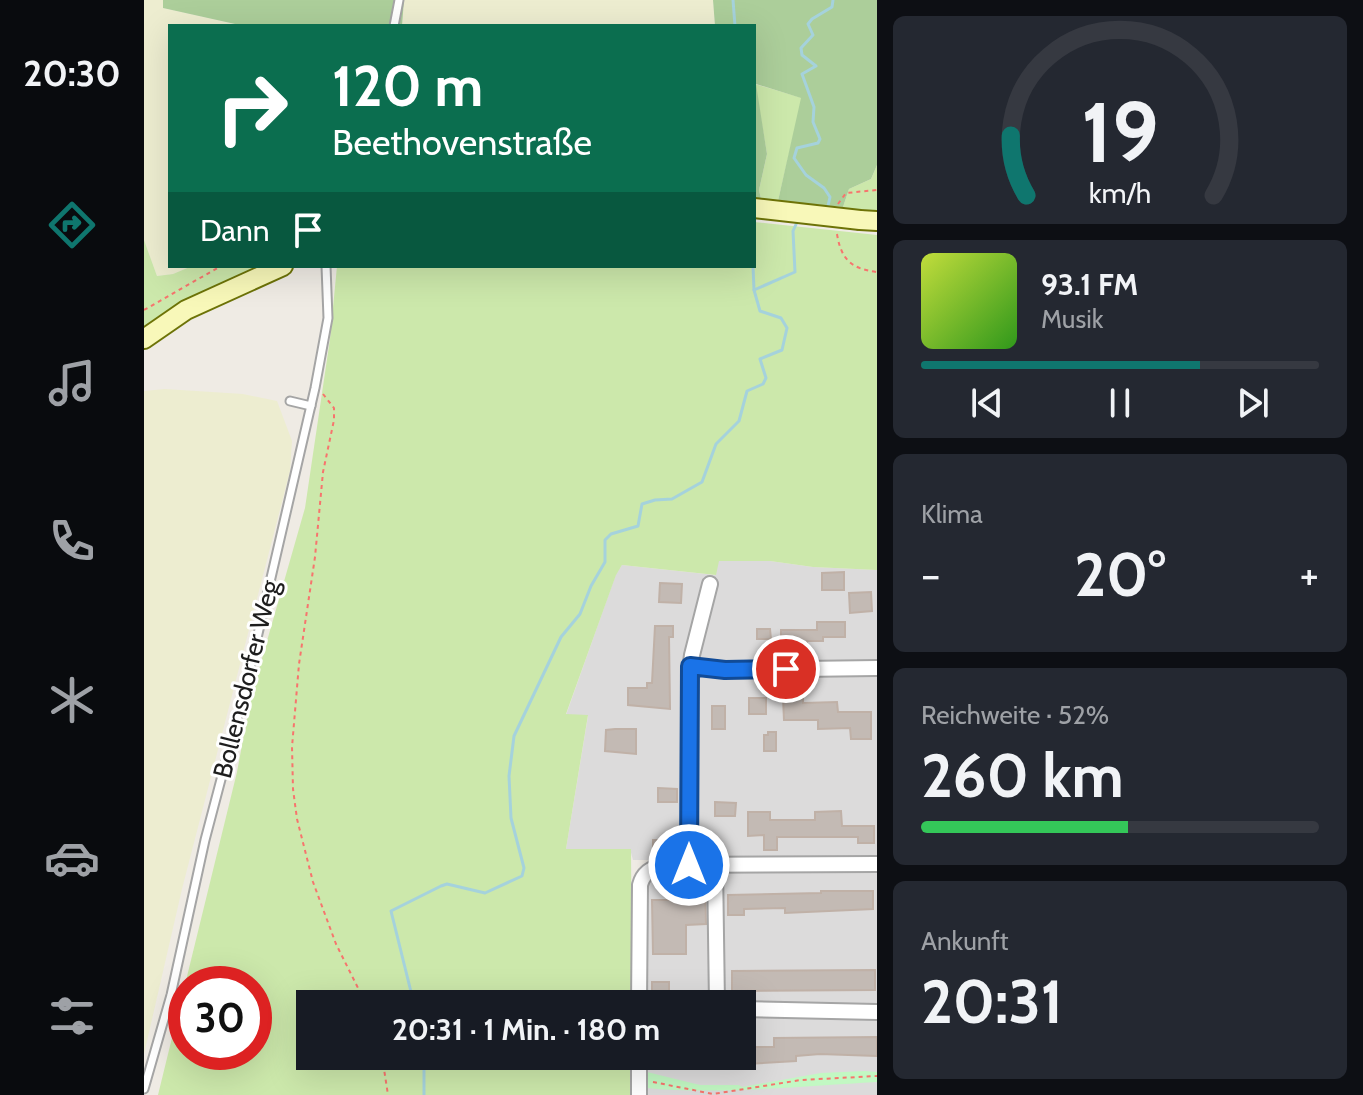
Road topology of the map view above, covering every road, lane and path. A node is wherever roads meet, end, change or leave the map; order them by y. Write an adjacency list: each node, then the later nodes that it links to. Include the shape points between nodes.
1 (399, 0): 2 (lane)
2 (394, 24)
3 (756, 208): 4 (main road, bridge)
4 (869, 220)
5 (217, 268): 8 (path)
6 (279, 268): 9 (main road, via 186,310)
7 (326, 268): 10 (lane, Bollensdorfer Weg, via 328,318)
8 (144, 310)
9 (144, 339)
10 (315, 388): 12 (lane, Bollensdorfer Weg); 19 (path, via 330,400 334,420 297,677 293,789 313,882)
11 (290, 401): 12 (lane)
12 (311, 406): 28 (lane, Bollensdorfer Weg)
13 (710, 584): 14 (street)
14 (690, 666): 15 (street); 17 (street)
15 (877, 668)
16 (877, 864): 18 (street)
17 (689, 865): 18 (street); 20 (street, via 661,865 646,873 640,885)
18 (715, 866): 21 (street)
19 (359, 990)
20 (639, 990)
21 (717, 990)
22 (756, 1009): 23 (street)
23 (877, 1012)
24 (384, 1070): 29 (path)
25 (639, 1070): 27 (street)
26 (877, 1076): 27 (path, via 810,1079 713,1094)
27 (639, 1078): 30 (street)
28 (144, 1089)
29 (388, 1095)
30 (639, 1095)

